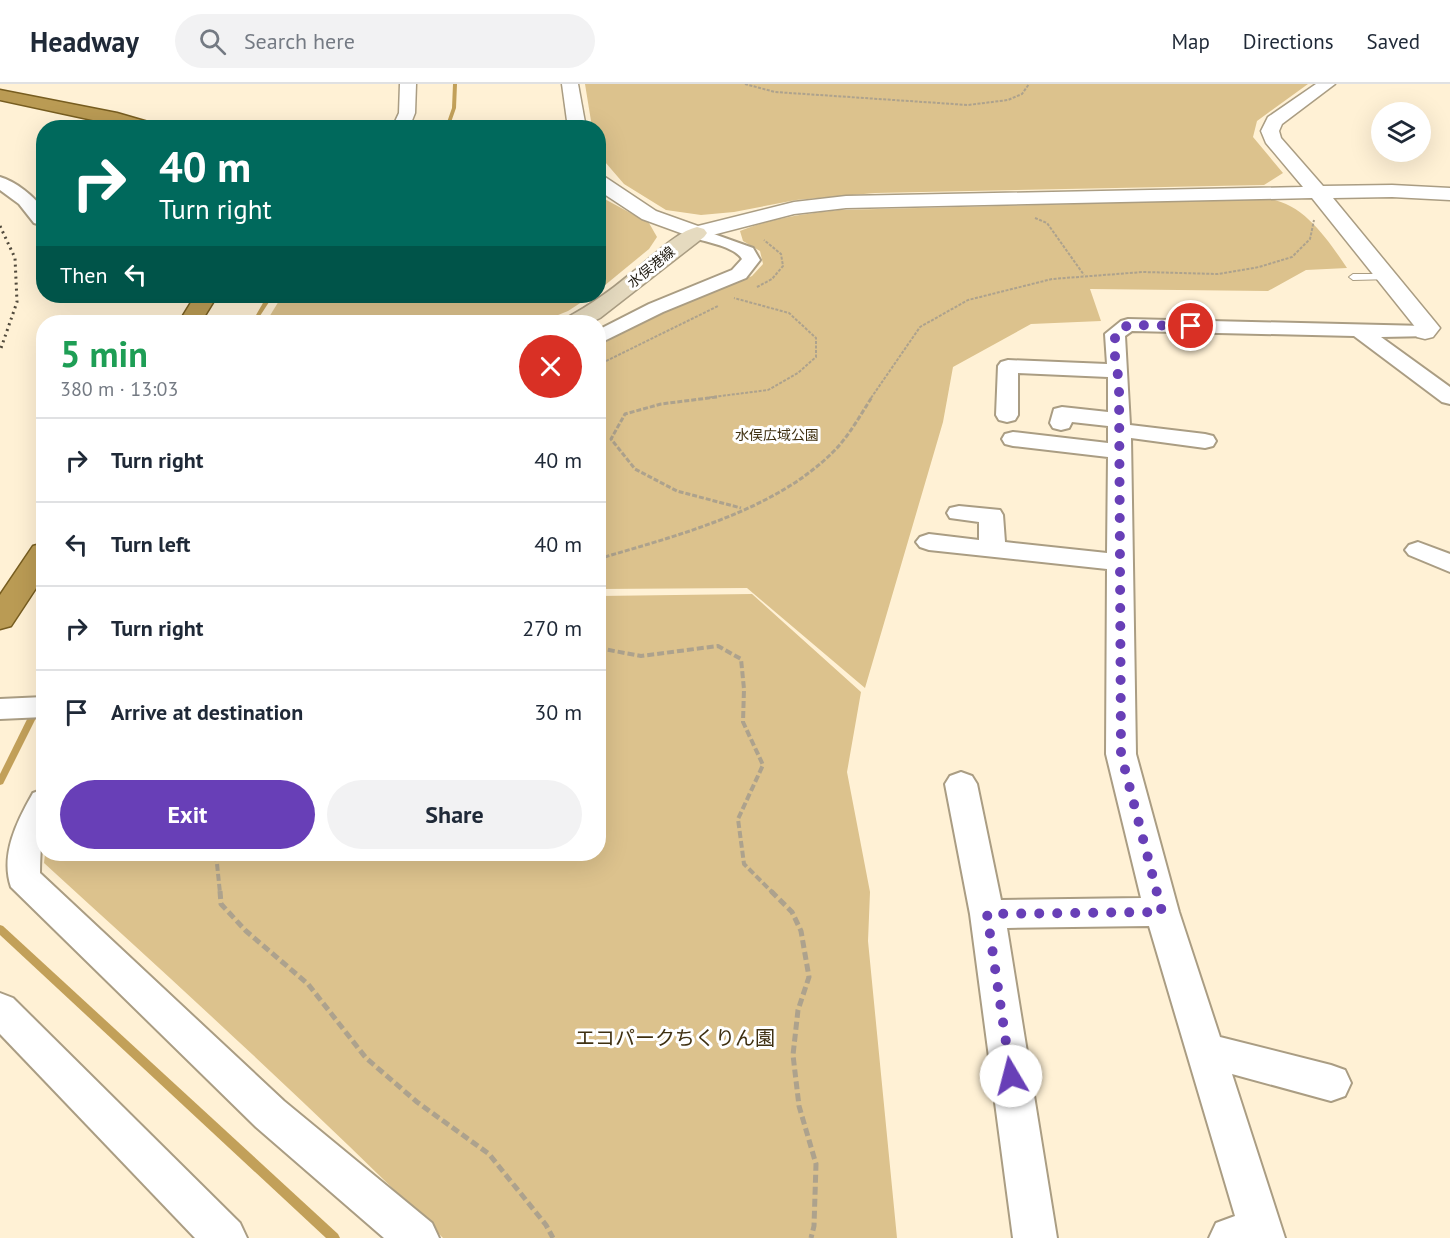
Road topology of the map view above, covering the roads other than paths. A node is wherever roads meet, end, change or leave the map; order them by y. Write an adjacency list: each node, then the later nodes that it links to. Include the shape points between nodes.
1 (408, 84): 6 (street)
2 (570, 84): 7 (street)
3 (1327, 84): 10 (street, via 1274,121 1270,131)
4 (0, 95): 5 (highway)
5 (122, 120)
6 (404, 120)
7 (576, 120)
8 (0, 182): 12 (street)
9 (606, 186): 13 (street, via 649,215)
10 (1316, 192): 11 (street); 13 (street, via 846,202 794,208); 15 (street)
11 (1450, 194)
12 (36, 212)
13 (697, 232): 16 (main road, 水俣港線); 19 (street, via 747,252 752,260 739,274 656,308)
14 (1353, 277): 15 (lane)
15 (1389, 277): 18 (street)
16 (588, 315)
17 (1358, 330): 18 (street); 20 (street, via 1128,325 1115,334); 21 (street)
18 (1434, 330)
19 (606, 334)
20 (1117, 371): 23 (street, via 1008,366); 24 (street)
21 (1450, 397)
22 (1061, 414): 24 (street)
23 (1007, 415)
24 (1118, 434): 25 (street); 26 (street); 31 (street)
25 (1013, 439)
26 (1205, 441)
27 (959, 513): 29 (street, via 1001,516)
28 (929, 542): 29 (street)
29 (992, 549): 31 (street)
30 (1418, 550): 33 (street)
31 (1119, 562): 39 (street, via 1121,754)
32 (36, 564): 34 (highway)
33 (1450, 564)
34 (0, 619)
35 (36, 707): 36 (street)
36 (4, 709)
37 (961, 784): 40 (street)
38 (36, 816): 46 (street, via 23,841 23,878 270,1114)
39 (1162, 912): 40 (street); 42 (street)
40 (987, 914): 47 (street)
41 (0, 1009): 45 (street)
42 (1204, 1050): 43 (street); 44 (street)
43 (1331, 1083)
44 (1252, 1237)
45 (225, 1238)
46 (417, 1238)
47 (1035, 1238)

